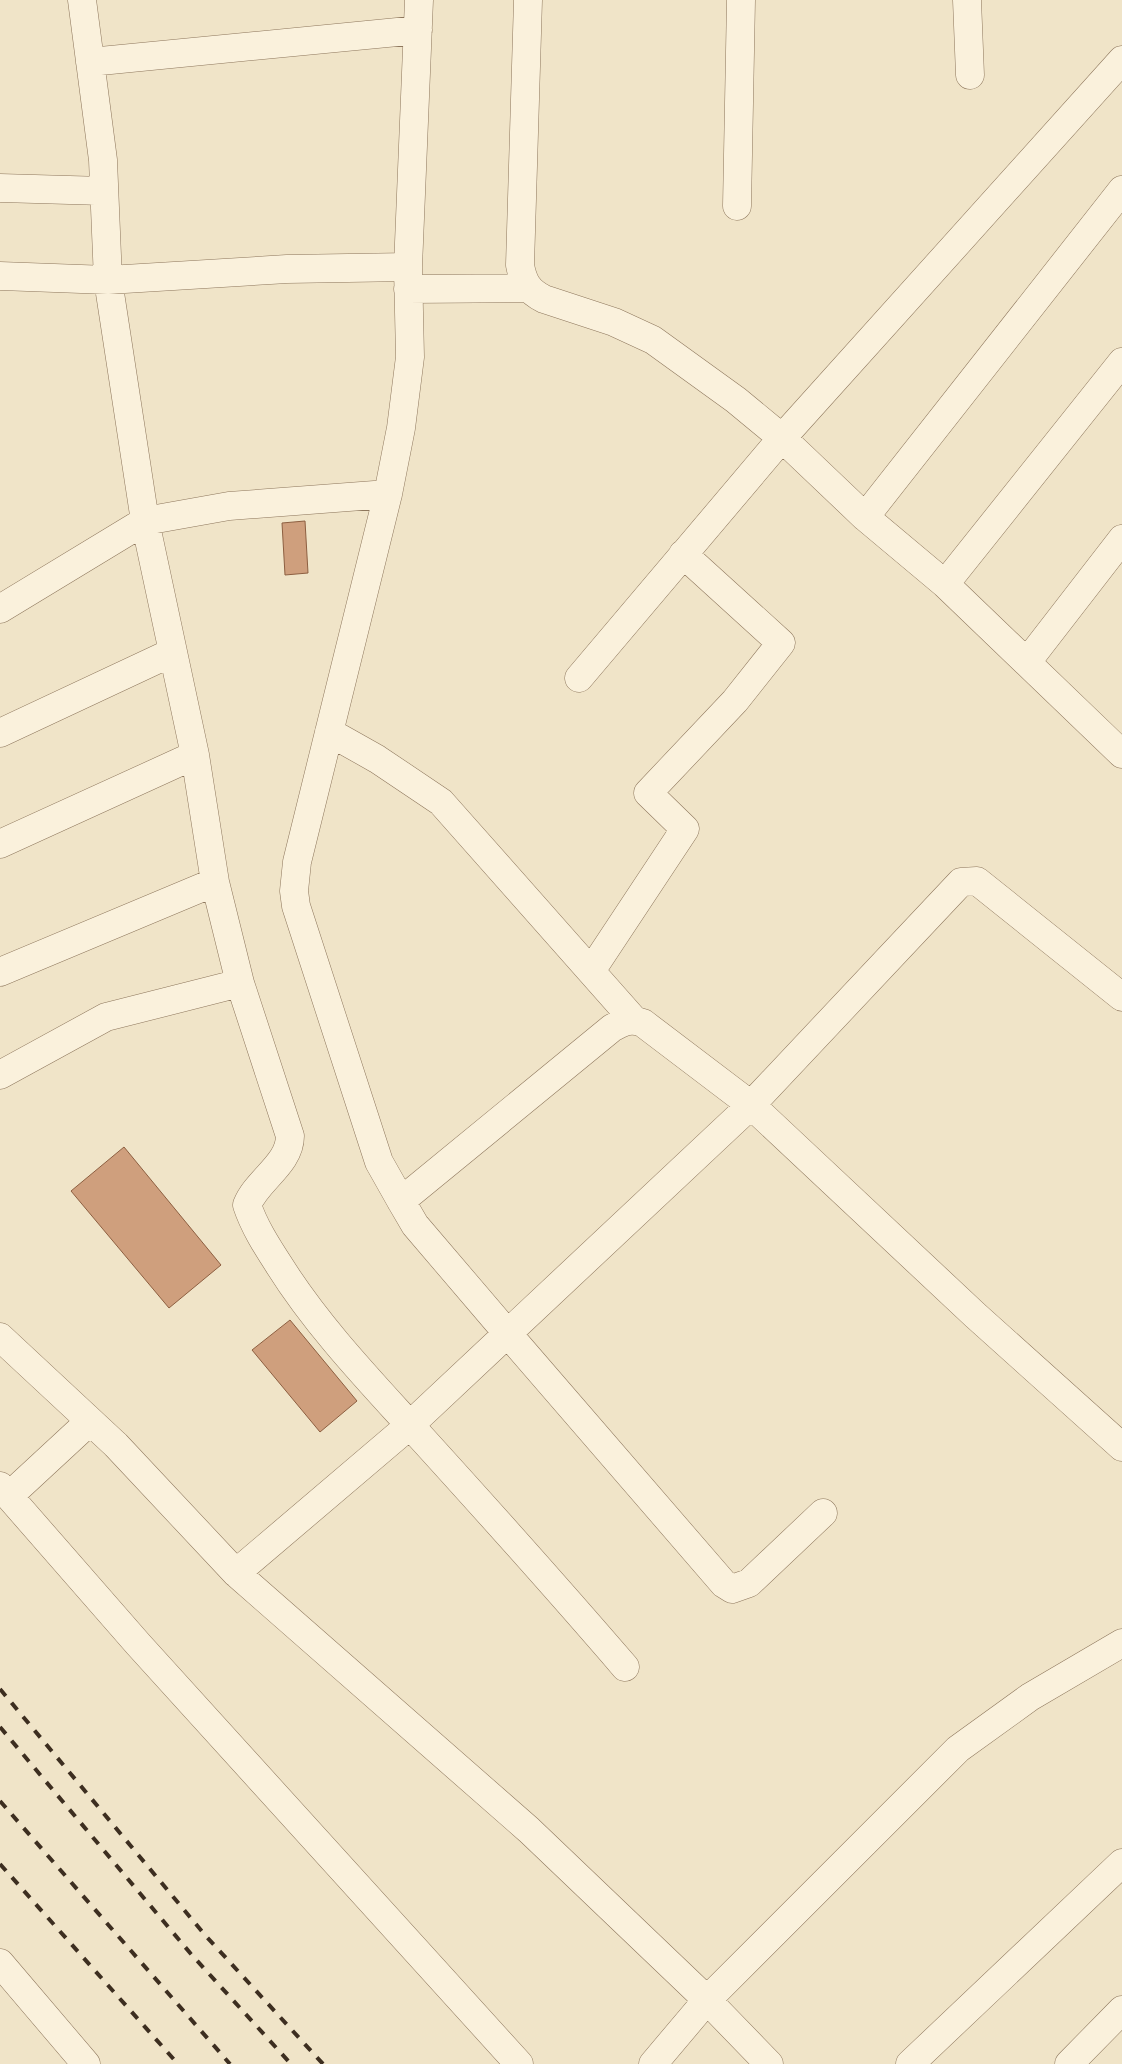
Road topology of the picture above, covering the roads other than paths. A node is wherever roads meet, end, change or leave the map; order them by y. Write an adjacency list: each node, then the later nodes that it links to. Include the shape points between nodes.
1 (82, 0): 8 (street)
2 (419, 0): 6 (street)
3 (528, 0): 17 (street, via 520,265)
4 (741, 0): 13 (street)
5 (967, 0): 9 (street)
6 (418, 30): 8 (street); 15 (street)
7 (1122, 60): 19 (street)
8 (90, 62): 12 (street)
9 (970, 75)
10 (0, 188): 12 (street)
11 (1122, 190): 21 (street)
12 (104, 191): 16 (street)
13 (737, 206)
14 (0, 276): 16 (street)
15 (408, 278): 16 (street, via 287,269); 17 (street); 20 (street, via 410,358)
16 (108, 280): 22 (street)
17 (527, 288): 19 (street, via 533,294 614,322 654,340)
18 (1122, 362): 25 (street)
19 (782, 438): 21 (street); 24 (street)
20 (388, 494): 22 (street, via 229,506); 30 (street)
21 (864, 517): 25 (street)
22 (145, 522): 26 (street); 27 (street)
23 (1122, 539): 28 (street)
24 (684, 554): 29 (street); 36 (street, via 780,643 735,701 648,794 685,829)
25 (945, 584): 28 (street)
26 (0, 609)
27 (173, 652): 31 (street); 33 (street)
28 (1026, 662): 32 (street)
29 (579, 678)
30 (329, 732): 36 (street, via 378,759 441,802); 43 (street, via 297,862 296,906 379,1162)
31 (0, 733)
32 (1122, 754)
33 (195, 755): 34 (street); 35 (street)
34 (0, 844)
35 (215, 882): 37 (street); 38 (street)
36 (591, 971): 40 (street)
37 (0, 972)
38 (240, 982): 41 (street, via 106,1017); 47 (street, via 290,1136 287,1153 251,1193 247,1204 251,1219 292,1286 368,1381)
39 (1122, 996): 42 (street, via 977,881 961,882)
40 (634, 1020): 42 (street, via 643,1023); 43 (street, via 612,1028)
41 (0, 1075)
42 (751, 1105): 44 (street); 48 (street, via 975,1315)
43 (401, 1201): 44 (street, via 415,1224)
44 (508, 1334): 47 (street); 50 (street, via 724,1584 732,1589 749,1584)
45 (0, 1337): 46 (street)
46 (90, 1421): 49 (street); 51 (street)
47 (410, 1425): 51 (street); 53 (street)
48 (1122, 1447)
49 (4, 1491): 59 (street, via 138,1644)
50 (823, 1513)
51 (236, 1573): 56 (street, via 529,1830)
52 (1122, 1643): 56 (street, via 1030,1697 958,1749)
53 (625, 1667)
54 (1122, 1863): 62 (street)
55 (0, 1963): 58 (street)
56 (707, 2000): 60 (street); 61 (street)
57 (1122, 2010): 63 (street)
58 (86, 2064)
59 (519, 2064)
60 (653, 2064)
61 (769, 2064)
62 (910, 2064)
63 (1069, 2064)

